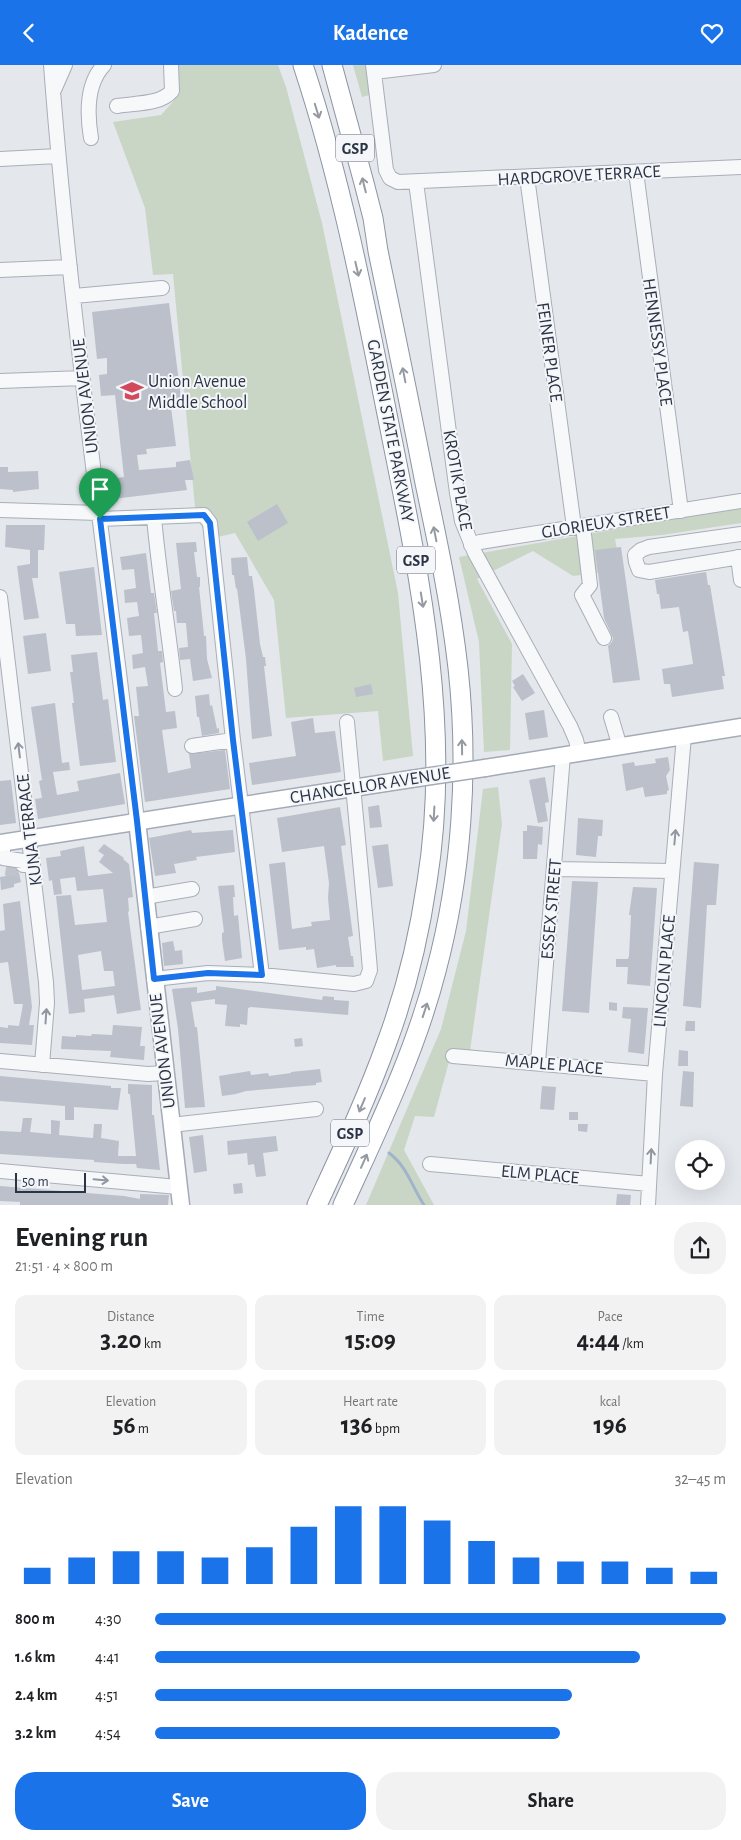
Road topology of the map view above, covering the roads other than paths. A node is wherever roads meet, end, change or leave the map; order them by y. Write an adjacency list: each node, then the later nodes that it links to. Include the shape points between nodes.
1 (51, 65): 9 (street, UNION AVENUE)
2 (65, 65): 9 (street, UNION AVENUE)
3 (171, 65): 10 (street, via 172,91 166,97)
4 (303, 65): 73 (highway, GARDEN STATE PARKWAY / GSP, one-way to 73, via 343,207 411,533 427,634 436,735 432,845 422,913 407,977 375,1073)
5 (332, 65): 74 (highway, GARDEN STATE PARKWAY / GSP, one-way to 5, via 405,1068 437,970 456,868 462,765 458,668 442,567 372,218)
6 (434, 65): 8 (street)
7 (99, 67): 11 (street, via 89,101)
8 (374, 69): 17 (street, HARDGROVE TERRACE, via 387,174 398,182)
9 (53, 93): 12 (street, UNION AVENUE)
10 (117, 106)
11 (91, 138)
12 (58, 156): 13 (street); 18 (street, UNION AVENUE)
13 (0, 159)
14 (741, 167): 15 (street, HARDGROVE TERRACE)
15 (636, 172): 16 (street, HARDGROVE TERRACE); 26 (street, HENNESSY PLACE)
16 (527, 177): 17 (street, HARDGROVE TERRACE); 29 (street, FEINER PLACE)
17 (416, 182): 31 (street, KROTIK PLACE, via 456,493)
18 (70, 267): 19 (street); 21 (street, UNION AVENUE)
19 (0, 270)
20 (162, 288): 21 (street)
21 (74, 296): 22 (street, UNION AVENUE)
22 (83, 378): 23 (street); 27 (street, UNION AVENUE)
23 (0, 381)
24 (741, 501): 26 (street, GLORIEUX STREET)
25 (0, 509): 27 (street)
26 (681, 511): 29 (street, GLORIEUX STREET)
27 (100, 516): 28 (street); 49 (street, UNION AVENUE)
28 (154, 517): 38 (street); 43 (street, via 204,515 210,523)
29 (579, 527): 31 (street, GLORIEUX STREET); 37 (street, FEINER PLACE, via 590,585 582,595)
30 (741, 534): 32 (street)
31 (471, 545): 46 (street, KROTIK PLACE, via 570,726 576,740)
32 (656, 546): 34 (street); 34 (street, via 641,550 635,555 636,562 639,570)
33 (739, 557): 34 (street); 35 (street)
34 (660, 569)
35 (741, 580)
36 (0, 597): 50 (street, KUNA TERRACE, one-way to 36)
37 (604, 638)
38 (175, 689)
39 (611, 717): 45 (street)
40 (347, 722): 47 (street)
41 (741, 727): 42 (main road, CHANCELLOR AVENUE)
42 (684, 736): 45 (main road, CHANCELLOR AVENUE); 53 (street, LINCOLN PLACE, one-way to 42)
43 (233, 740): 44 (street); 48 (street)
44 (192, 746)
45 (620, 747): 46 (main road, CHANCELLOR AVENUE)
46 (571, 754): 47 (main road, CHANCELLOR AVENUE, bridge); 52 (street, ESSEX STREET)
47 (353, 788): 48 (main road, CHANCELLOR AVENUE); 58 (street, via 370,970 366,981 354,984)
48 (242, 805): 49 (main road, CHANCELLOR AVENUE); 58 (street)
49 (137, 821): 50 (main road, CHANCELLOR AVENUE); 55 (main road, UNION AVENUE)
50 (30, 838): 51 (main road, CHANCELLOR AVENUE); 51 (street, KUNA TERRACE)
51 (12, 859): 63 (street, KUNA TERRACE, one-way to 51, via 47,989)
52 (555, 869): 53 (street); 62 (street, ESSEX STREET)
53 (672, 871): 65 (street, LINCOLN PLACE)
54 (192, 889): 55 (street)
55 (145, 897): 57 (main road, UNION AVENUE)
56 (196, 919): 57 (street)
57 (148, 927): 59 (main road, UNION AVENUE)
58 (262, 975): 59 (street, via 208,973)
59 (154, 979): 64 (main road, UNION AVENUE)
60 (453, 1055): 62 (street, MAPLE PLACE)
61 (0, 1061): 63 (street)
62 (538, 1062): 65 (street, MAPLE PLACE)
63 (42, 1065): 64 (street)
64 (165, 1073): 67 (main road, UNION AVENUE)
65 (655, 1074): 70 (street, LINCOLN PLACE, one-way to 65)
66 (316, 1109): 67 (street)
67 (171, 1125): 71 (main road, UNION AVENUE)
68 (430, 1163): 70 (street, ELM PLACE)
69 (0, 1171): 71 (street, one-way to 71)
70 (649, 1184): 75 (street, LINCOLN PLACE)
71 (178, 1187): 72 (main road, UNION AVENUE)
72 (181, 1205)
73 (318, 1205)
74 (343, 1205)
75 (648, 1205)

